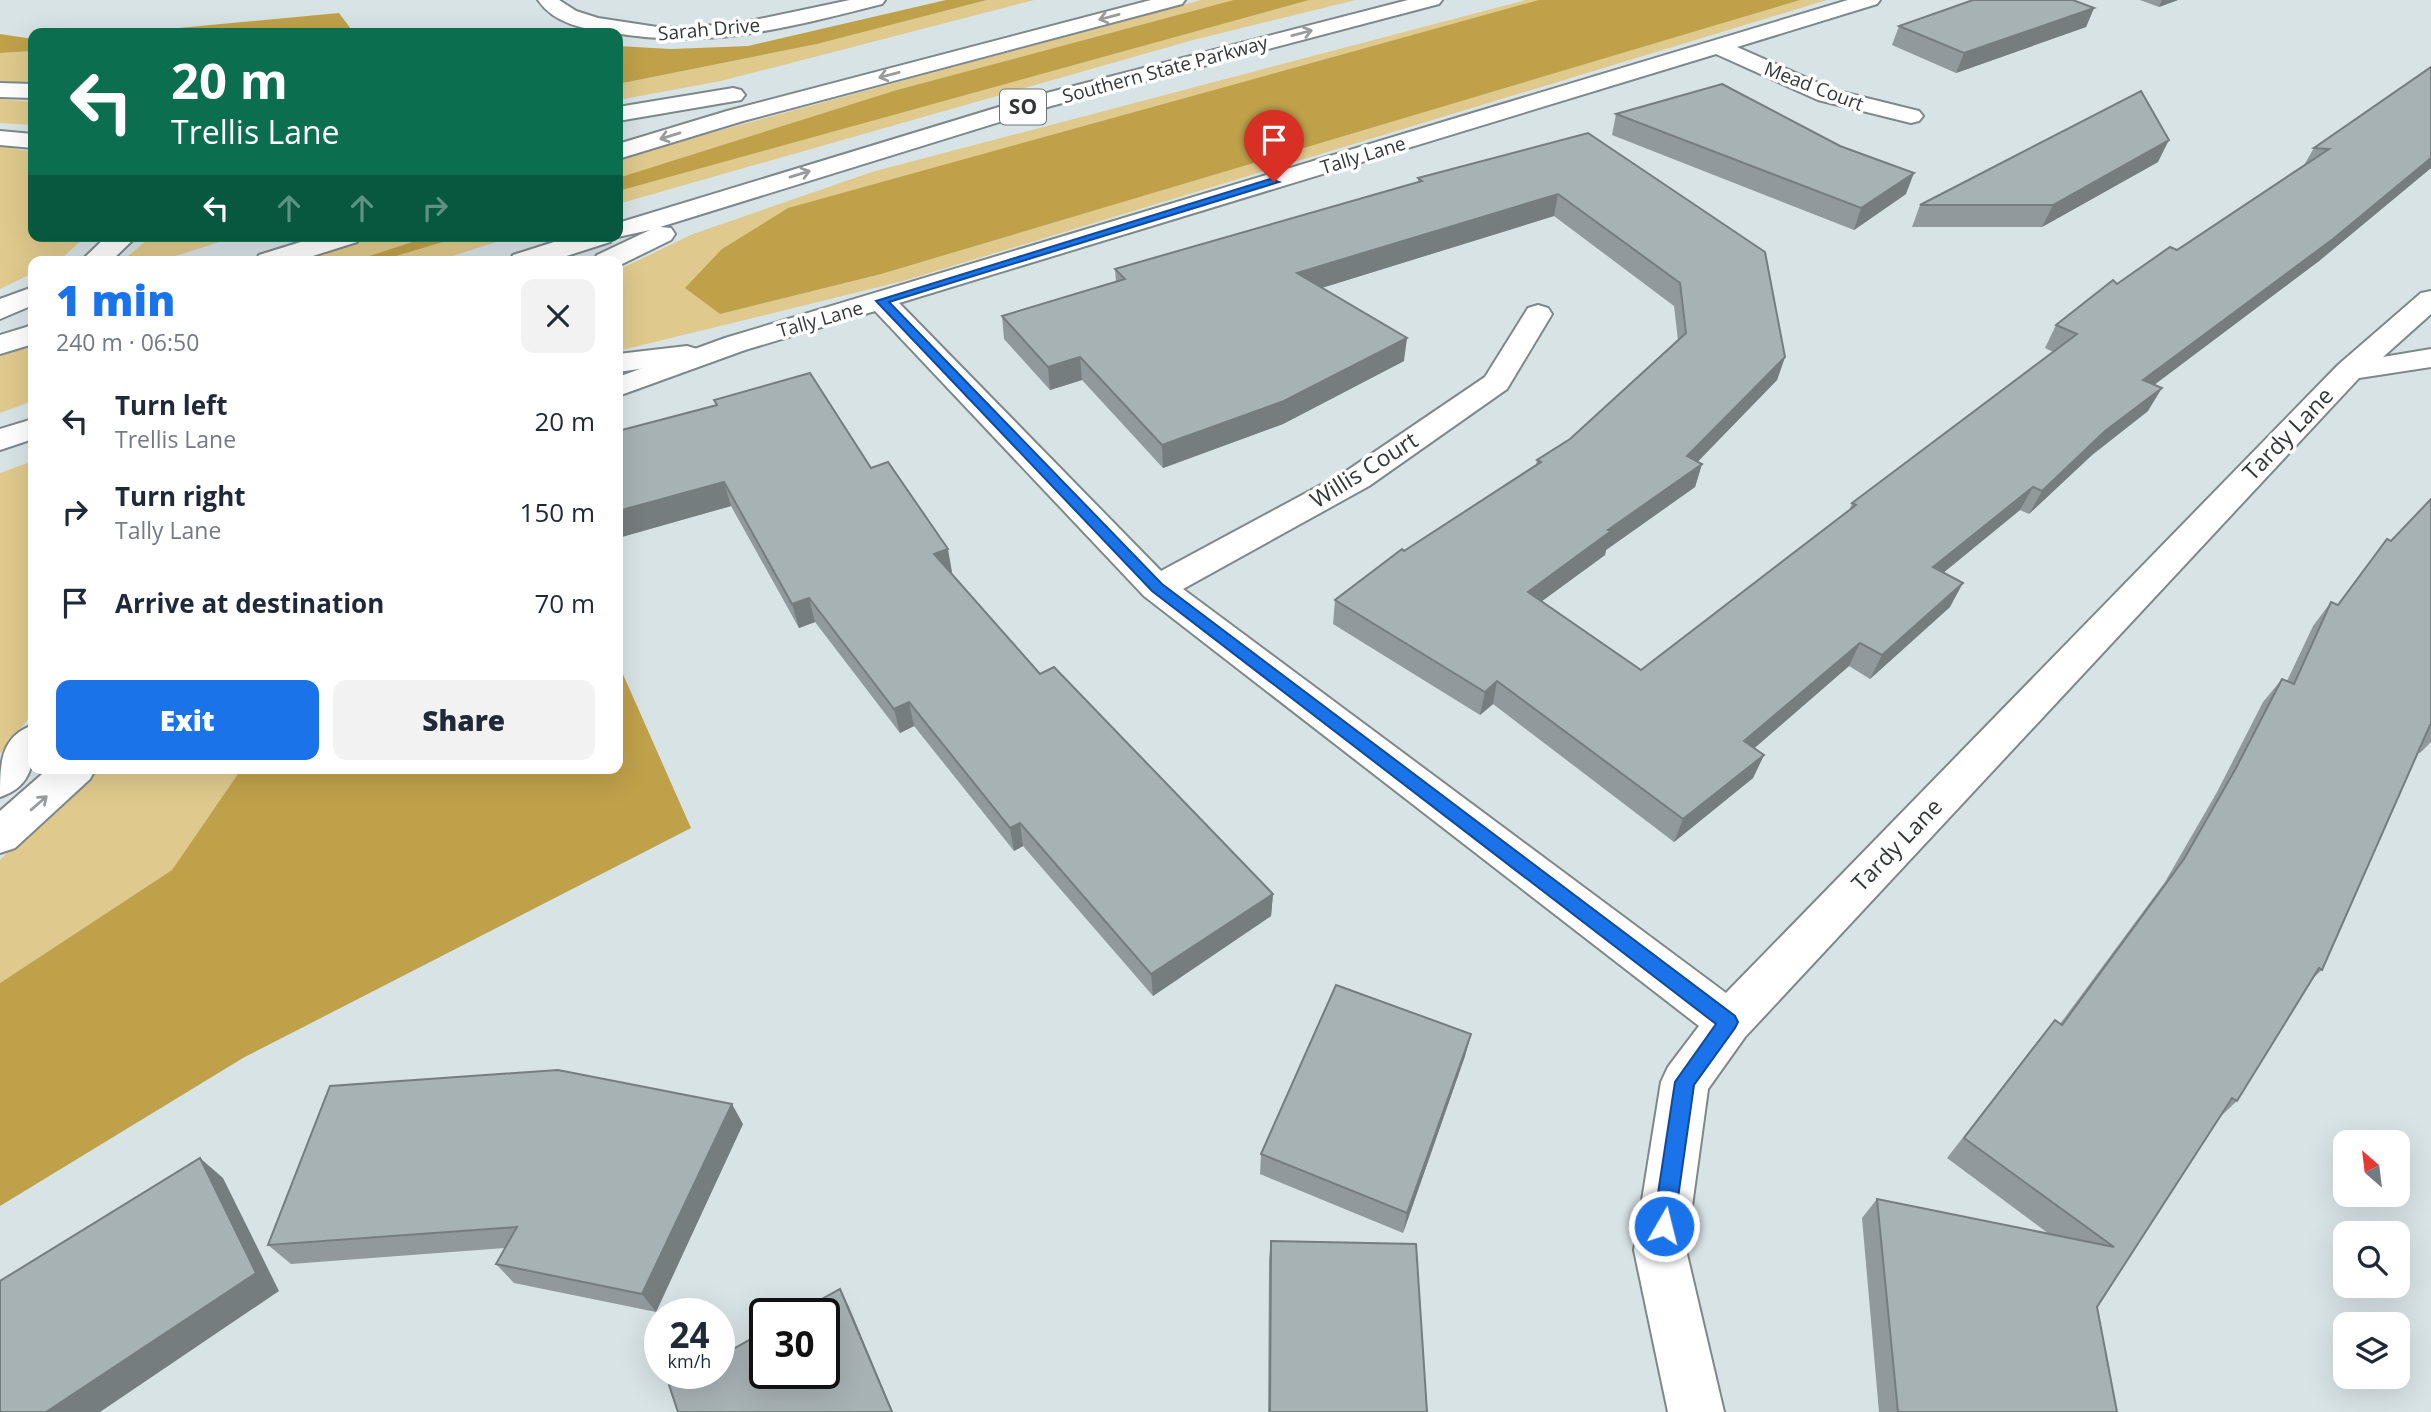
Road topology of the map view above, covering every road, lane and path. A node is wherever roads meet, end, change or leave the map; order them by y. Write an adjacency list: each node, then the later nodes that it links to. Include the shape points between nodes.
1 (548, 0): 7 (main road, Sarah Drive, via 570,17)
2 (875, 0): 8 (main road, Sarah Drive, via 740,30 658,35)
3 (1108, 0): 12 (main road, via 723,97)
4 (1175, 0): 16 (main road, one-way to 16, via 735,116)
5 (1432, 0): 17 (main road, Southern State Parkway / SO, one-way to 5, via 1043,102)
6 (1870, 0): 9 (main road, Tally Lane)
7 (609, 28)
8 (623, 30)
9 (1719, 47): 13 (main road, Mead Court, via 1826,95); 28 (main road, Tally Lane)
10 (0, 90): 11 (main road)
11 (28, 91)
12 (623, 113)
13 (1911, 116)
14 (0, 138): 15 (main road)
15 (28, 141)
16 (623, 150)
17 (763, 185): 18 (main road, Southern State Parkway / SO); 25 (main road)
18 (623, 229)
19 (117, 242): 22 (main road)
20 (329, 242): 23 (main road)
21 (582, 242): 24 (main road)
22 (100, 256)
23 (285, 256)
24 (539, 256)
25 (617, 256)
26 (28, 297): 29 (main road)
27 (2431, 299): 38 (main road, Tardy Lane)
28 (881, 301): 32 (main road, Tally Lane); 42 (main road)
29 (0, 310)
30 (1538, 314): 42 (main road, Willis Court, via 1496,383 1357,479)
31 (28, 336): 33 (main road)
32 (735, 344): 34 (main road, Tally Lane); 39 (main road, Tally Lane)
33 (0, 345)
34 (687, 355): 36 (main road); 37 (main road, Tally Lane)
35 (2431, 358): 38 (main road, Tardy Lane)
36 (623, 362)
37 (623, 370)
38 (2349, 371): 47 (main road, Tardy Lane)
39 (623, 385)
40 (28, 430): 41 (main road)
41 (0, 440)
42 (1157, 588): 47 (main road)
43 (28, 746): 45 (main road)
44 (69, 774): 46 (main road, one-way to 44)
45 (0, 781)
46 (0, 836)
47 (1729, 1022): 48 (main road, Tardy Lane, via 1685,1082 1660,1250)
48 (1696, 1412)

